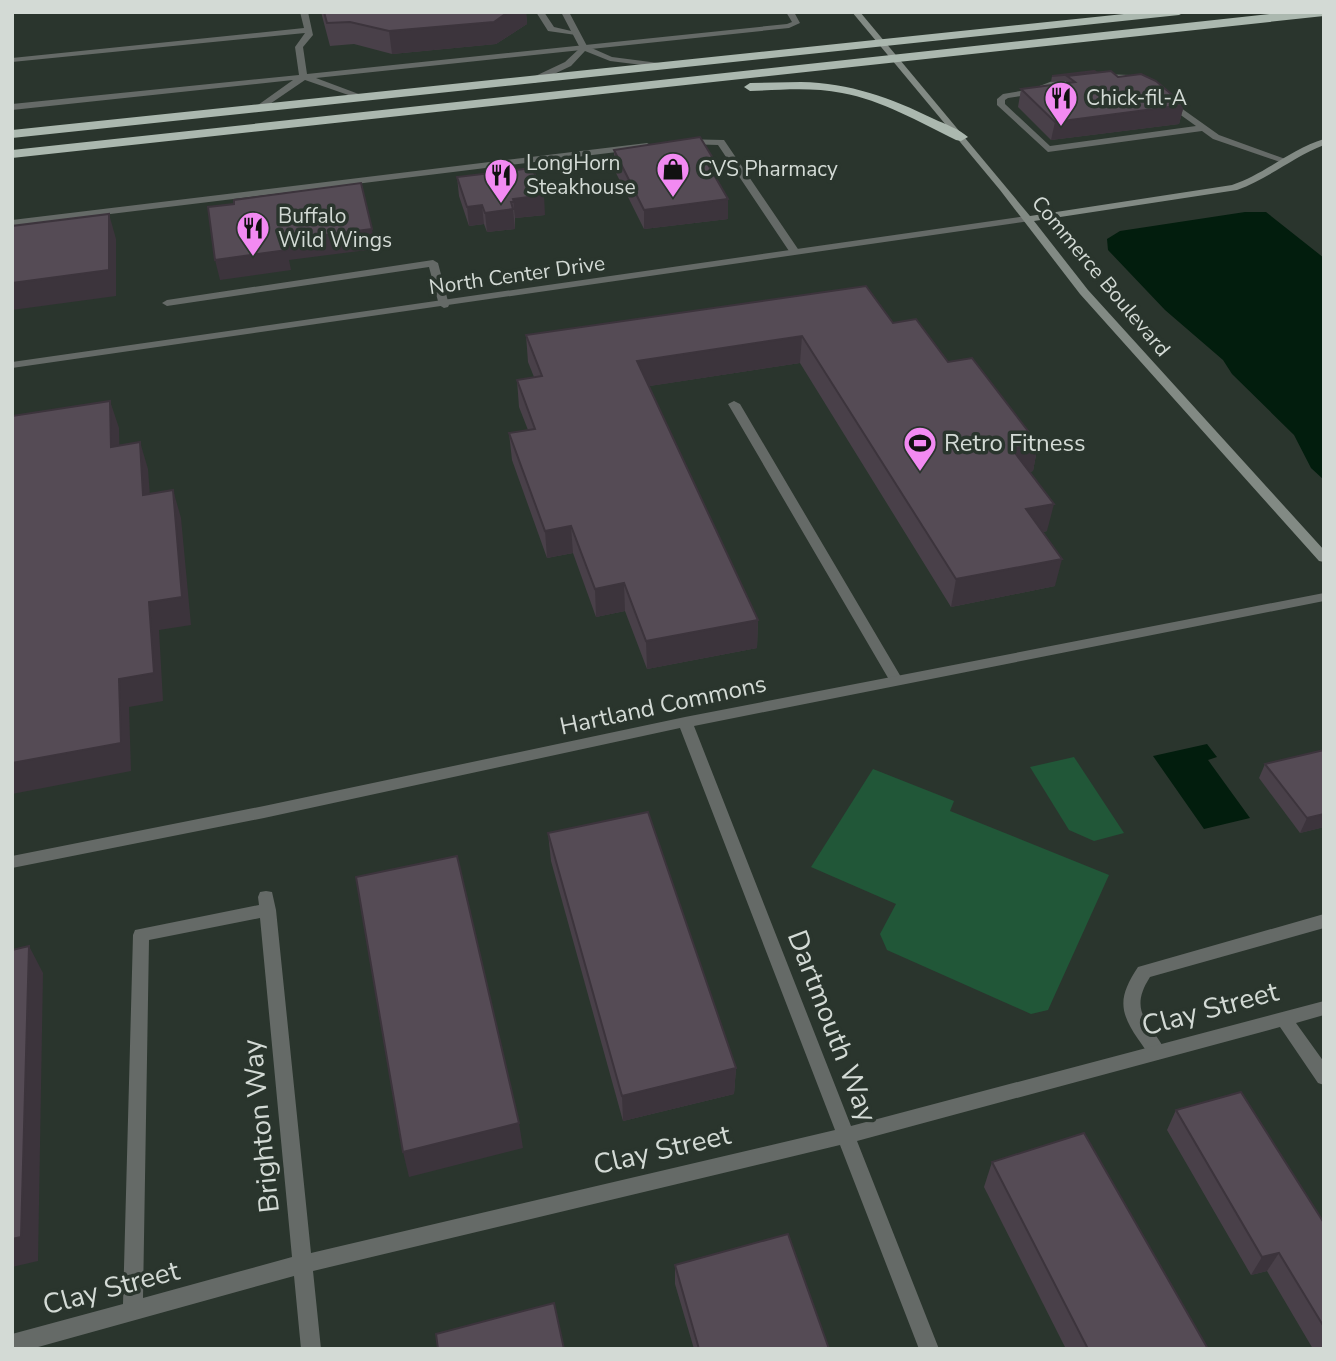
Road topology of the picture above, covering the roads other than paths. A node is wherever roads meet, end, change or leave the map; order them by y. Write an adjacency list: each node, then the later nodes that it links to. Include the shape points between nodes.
1 (304, 12): 10 (street)
2 (531, 12): 9 (street, via 537,27)
3 (540, 12): 9 (street)
4 (565, 12): 11 (street)
5 (790, 12): 13 (street, via 796,23 789,26)
6 (856, 12): 12 (street, Commerce Boulevard)
7 (1179, 12): 12 (highway)
8 (1324, 12): 14 (highway)
9 (551, 29): 11 (street)
10 (308, 30): 15 (street); 17 (street, via 299,47)
11 (576, 33): 13 (street)
12 (882, 44): 14 (street, Commerce Boulevard); 16 (highway)
13 (584, 48): 16 (street, via 610,59); 17 (street); 18 (street, via 568,64)
14 (895, 59): 20 (highway); 27 (street, Commerce Boulevard)
15 (12, 60)
16 (673, 67): 18 (highway)
17 (303, 77): 21 (street); 23 (street); 24 (street)
18 (532, 82): 21 (highway)
19 (1149, 88): 25 (street, via 1117,81 1006,96 1001,106 1048,149)
20 (605, 90): 27 (highway, via 841,89 879,100); 31 (highway)
21 (360, 96): 24 (highway)
22 (1162, 99): 25 (street)
23 (12, 107)
24 (261, 107): 26 (highway)
25 (1202, 128): 32 (street)
26 (12, 134)
27 (961, 137): 33 (street, Commerce Boulevard)
28 (679, 142): 35 (street, via 721,142)
29 (1324, 142): 32 (street)
30 (652, 145): 34 (street)
31 (12, 154)
32 (1286, 162): 33 (street, via 1234,188)
33 (1027, 219): 35 (street, North Center Drive); 40 (street, Commerce Boulevard, via 1084,292)
34 (12, 223)
35 (795, 252): 37 (street, North Center Drive)
36 (167, 303): 37 (street, via 432,263)
37 (444, 305): 38 (street, North Center Drive)
38 (12, 365)
39 (734, 404): 42 (street)
40 (1324, 558)
41 (1324, 597): 42 (street, Hartland Commons)
42 (896, 681): 43 (street, Hartland Commons)
43 (685, 722): 44 (street, Hartland Commons); 50 (street, Dartmouth Way)
44 (12, 862)
45 (1324, 921): 48 (street, via 1144,972 1131,989 1130,1011)
46 (1324, 1008): 47 (street, Clay Street)
47 (1283, 1018): 48 (street, Clay Street); 49 (street)
48 (1157, 1052): 50 (street, Clay Street)
49 (1324, 1077)
50 (847, 1135): 51 (street, Clay Street); 55 (street, Dartmouth Way)
51 (303, 1264): 52 (street, Clay Street); 52 (street, Brighton Way, via 267,903 141,935); 54 (street, Brighton Way)
52 (133, 1311): 53 (street, Clay Street)
53 (12, 1344)
54 (311, 1349)
55 (929, 1349)

